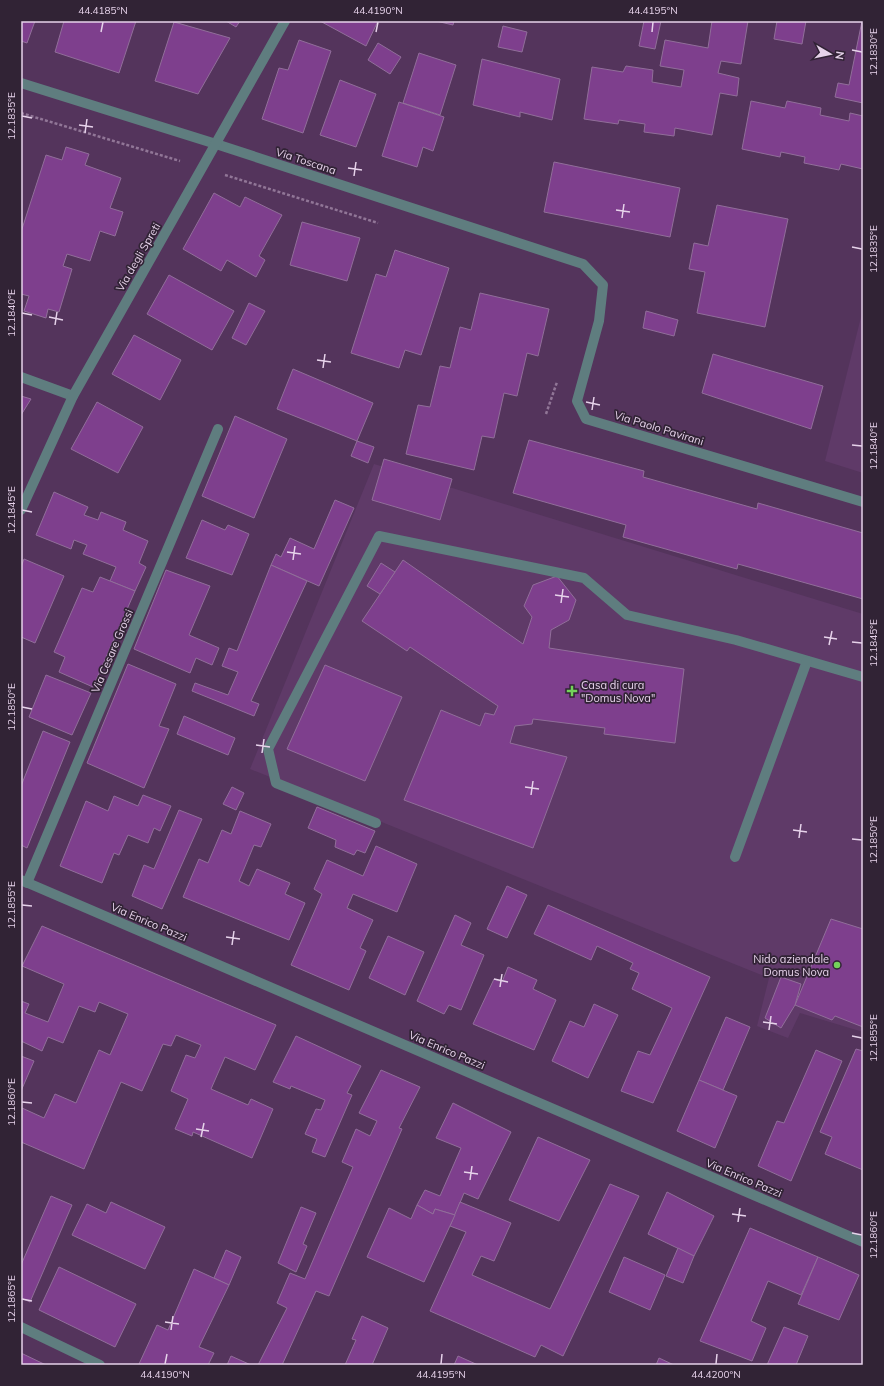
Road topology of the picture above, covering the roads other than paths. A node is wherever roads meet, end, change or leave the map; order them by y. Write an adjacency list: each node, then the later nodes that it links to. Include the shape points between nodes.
1 (285, 21): 3 (street, Via degli Spreti)
2 (21, 83): 3 (street, Via Toscana)
3 (216, 144): 4 (street, Via Toscana); 6 (street, Via degli Spreti)
4 (583, 264): 8 (street, Via Paolo Pavirani, via 603,285 599,321 577,401 586,419)
5 (21, 377): 6 (street)
6 (73, 396): 9 (street, Via degli Spreti)
7 (218, 429): 14 (street, Via Cesare Grossi)
8 (863, 502)
9 (21, 510)
10 (807, 661): 11 (street); 12 (street, via 736,640 627,615 584,578 379,536 268,749 276,783); 13 (street)
11 (863, 677)
12 (376, 823)
13 (735, 857)
14 (24, 882): 15 (street, Via Enrico Pazzi)
15 (863, 1242)
16 (21, 1327): 17 (street)
17 (100, 1365)

